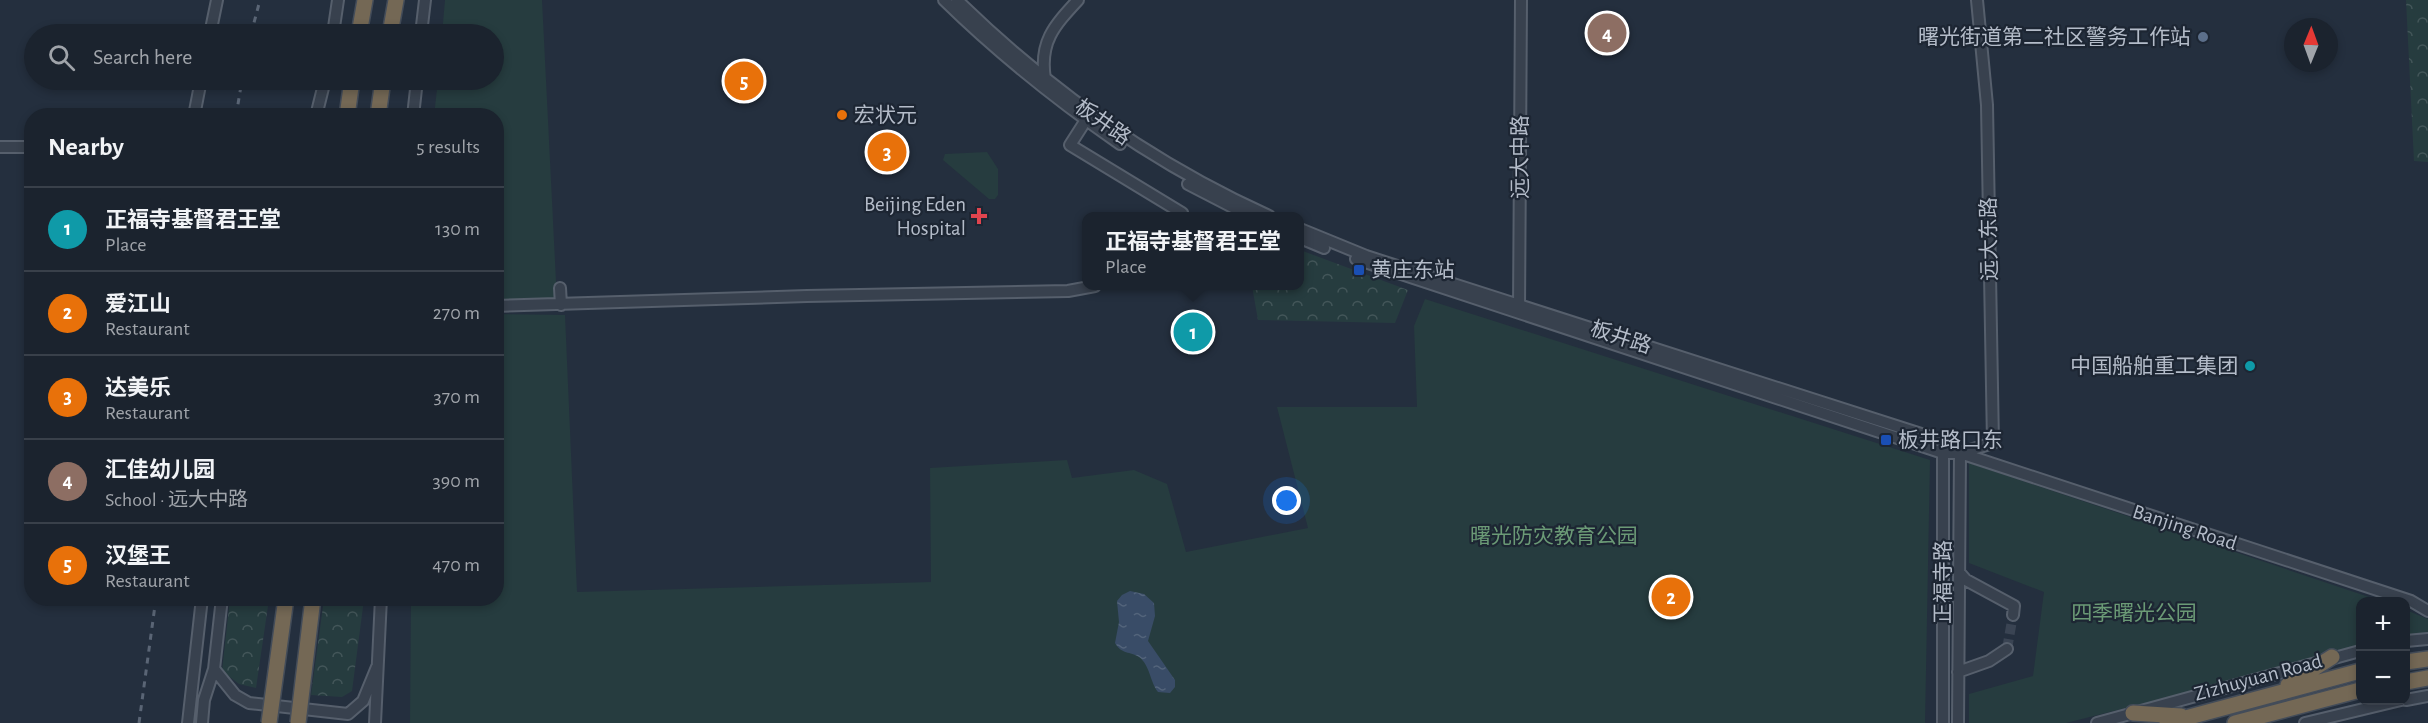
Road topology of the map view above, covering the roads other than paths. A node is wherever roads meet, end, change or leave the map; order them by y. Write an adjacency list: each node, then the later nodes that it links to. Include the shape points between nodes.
1 (217, 0): 11 (street)
2 (338, 0): 12 (street)
3 (364, 0): 13 (highway)
4 (396, 0): 14 (highway)
5 (425, 0): 15 (street)
6 (944, 0): 29 (street, via 1041,87)
7 (957, 0): 16 (street, 板井路)
8 (1078, 0): 16 (street, via 1055,24 1042,62)
9 (1521, 0): 41 (street, 远大中路)
10 (1977, 0): 43 (street, 远大东路, via 1987,105 1993,443)
11 (212, 24)
12 (334, 24)
13 (360, 24)
14 (392, 24)
15 (422, 24)
16 (1045, 79): 34 (street, 板井路, via 1124,138)
17 (199, 90): 23 (street)
18 (323, 90): 24 (street)
19 (348, 90): 25 (highway)
20 (350, 90): 26 (highway)
21 (382, 90): 27 (highway)
22 (416, 90): 28 (street)
23 (196, 108)
24 (318, 108)
25 (343, 108)
26 (348, 108)
27 (380, 108)
28 (414, 108)
29 (1086, 120): 32 (street, via 1070,145); 33 (street, via 1188,184)
30 (0, 147): 31 (street)
31 (24, 147)
32 (1180, 212)
33 (1242, 212)
34 (1261, 212)
35 (1304, 231): 41 (street, 板井路)
36 (1304, 240): 41 (street)
37 (560, 288): 39 (street)
38 (1082, 288): 39 (street)
39 (561, 305): 40 (street)
40 (504, 306)
41 (1519, 309): 42 (street, 板井路)
42 (1943, 447): 43 (street, 板井路); 82 (street, 正福寺路)
43 (1960, 453): 44 (street); 45 (street, Banjing Road)
44 (1959, 572): 53 (street, via 1966,580 2014,606); 64 (street)
45 (2411, 601): 46 (street); 52 (street)
46 (2428, 601)
47 (201, 606): 56 (street)
48 (221, 606): 63 (street)
49 (285, 606): 79 (highway, bridge)
50 (312, 606): 80 (highway, bridge)
51 (381, 606): 62 (street)
52 (2428, 611)
53 (2013, 615)
54 (2428, 639): 55 (street)
55 (2410, 641)
56 (198, 648): 72 (street); 77 (street)
57 (2007, 649): 64 (street, via 1989,662)
58 (2356, 652): 59 (street)
59 (2332, 657): 69 (highway); 74 (street)
60 (2428, 659): 61 (highway)
61 (2410, 661)
62 (377, 667): 63 (street, via 363,701 348,714 249,703 235,695); 81 (street)
63 (214, 669): 72 (street)
64 (1958, 672): 83 (street)
65 (2356, 672): 69 (highway, Zizhuyuan Road)
66 (2428, 678): 67 (highway)
67 (2410, 681)
68 (2356, 691): 86 (highway, Zizhuyuan Road)
69 (2275, 693): 75 (highway, Zizhuyuan Road)
70 (2428, 696): 71 (street)
71 (2410, 699)
72 (204, 700): 78 (street)
73 (2382, 705): 76 (street)
74 (2133, 713): 75 (highway); 84 (street)
75 (2193, 716): 85 (highway, Zizhuyuan Road)
76 (2322, 721): 87 (street)
77 (188, 723)
78 (202, 723)
79 (269, 723)
80 (298, 723)
81 (375, 723)
82 (1943, 723)
83 (1958, 723)
84 (2097, 723)
85 (2167, 723)
86 (2235, 723)
87 (2305, 723)

